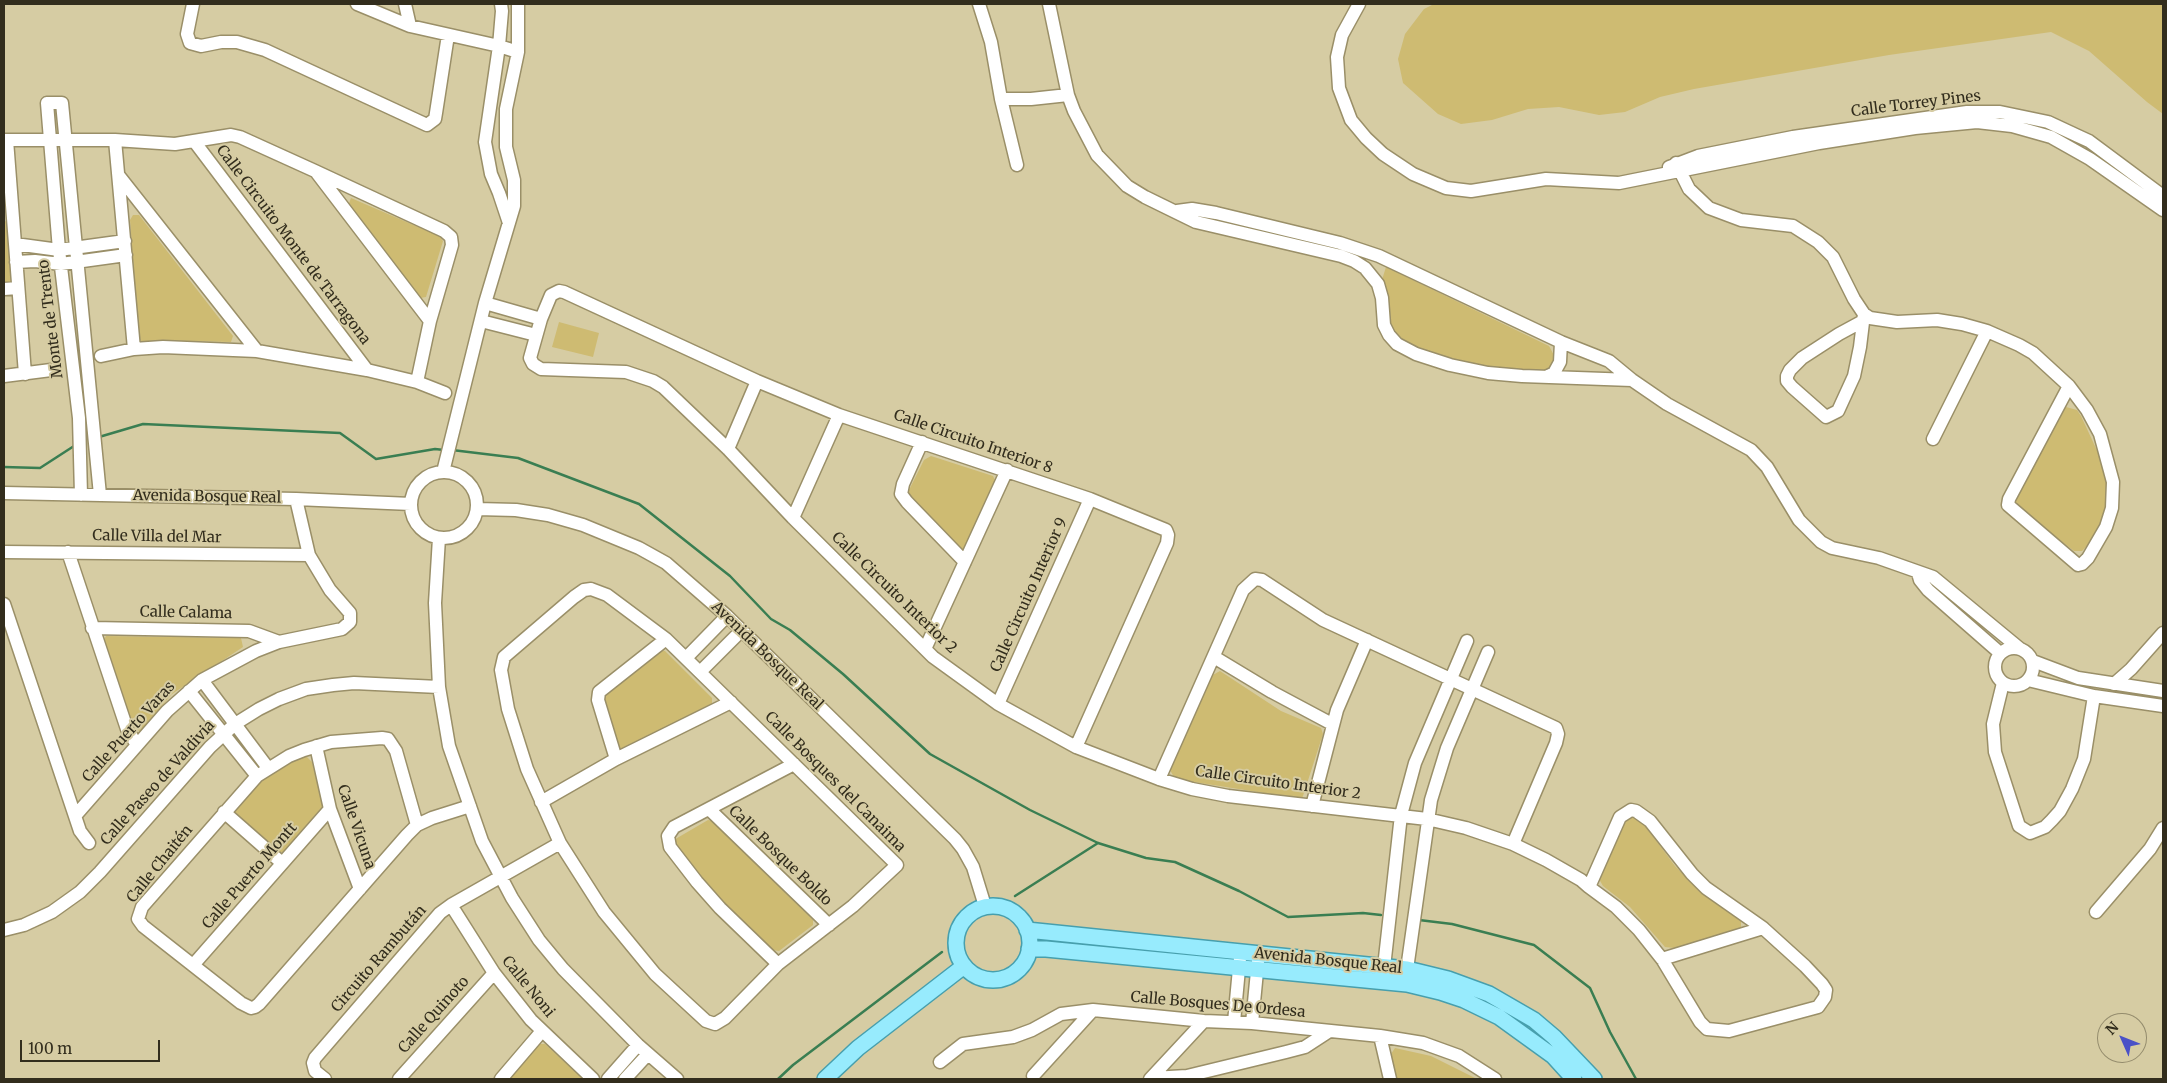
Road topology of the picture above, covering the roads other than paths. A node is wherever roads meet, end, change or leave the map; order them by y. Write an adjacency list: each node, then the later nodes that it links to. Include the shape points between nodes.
1 (194, 4): 10 (street, via 187,34 190,43 201,46 237,42 265,50 427,125 435,120)
2 (357, 4): 9 (street)
3 (404, 4): 9 (street)
4 (500, 4): 11 (street)
5 (518, 4): 12 (street)
6 (980, 4): 14 (street)
7 (1050, 4): 13 (street)
8 (1358, 4): 21 (street, Calle Torrey Pines, via 1342,35 1337,57 1336,71 1342,100 1351,120 1366,138 1413,174 1446,188 1471,191 1546,179 1619,183)
9 (410, 26): 10 (street)
10 (448, 35): 11 (street)
11 (500, 46): 12 (street); 28 (street, via 485,142 490,174)
12 (518, 52): 28 (street, via 506,109 506,147 515,193)
13 (1068, 95): 14 (street, via 1031,100); 26 (street, via 1085,135 1113,173 1145,197)
14 (1001, 99): 20 (street)
15 (6, 140): 16 (street, Calle Circuito Monte de Tarragona); 27 (street)
16 (50, 140): 17 (street, Calle Circuito Monte de Tarragona); 17 (street, Monte de Trento, via 46,103 62,102); 32 (street, Monte de Trento)
17 (67, 140): 18 (street, Calle Circuito Monte de Tarragona); 31 (street, Monte de Trento)
18 (115, 140): 19 (street, Calle Circuito Monte de Tarragona, via 176,144); 23 (street)
19 (194, 141): 22 (street, Calle Circuito Monte de Tarragona, via 231,135 240,137); 52 (street, Calle Circuito Monte de Tarragona)
20 (1017, 165)
21 (1677, 167): 24 (street, Calle Torrey Pines, via 1793,137 1959,113 2000,112 2041,120 2089,141); 25 (street, Calle Torrey Pines, via 1915,128 1984,122 2035,131 2071,147); 41 (street, via 1683,182 1696,197 1719,214 1741,220 1785,224 1810,236 1833,257)
22 (315, 171): 43 (street, Calle Circuito Monte de Tarragona); 43 (street, Calle Circuito Monte de Tarragona, via 448,233 452,245)
23 (119, 176): 29 (street); 49 (street)
24 (2163, 196)
25 (2163, 210)
26 (1177, 211): 47 (street, via 1192,209 1216,213 1340,243 1379,256); 55 (street, via 1196,222 1354,261 1365,268 1378,284 1384,324 1389,335 1396,344 1410,352 1437,362 1488,373)
27 (9, 218): 30 (street)
28 (509, 223): 40 (street)
29 (125, 241): 31 (street); 33 (street)
30 (15, 244): 32 (street); 34 (street)
31 (76, 248): 32 (street); 35 (street, Monte de Trento)
32 (59, 250): 36 (street, Monte de Trento)
33 (126, 255): 35 (street); 48 (street)
34 (16, 262): 36 (street); 37 (street)
35 (78, 262): 36 (street); 64 (street, Monte de Trento)
36 (61, 264): 65 (street, Monte de Trento)
37 (18, 288): 38 (street); 53 (street)
38 (4, 289)
39 (554, 292): 42 (street, Calle Circuito Interior 2); 57 (street, Calle Circuito Interior 8, via 564,292)
40 (485, 303): 42 (street); 44 (street)
41 (1864, 318): 41 (street, via 1802,358 1787,376 1792,387 1826,417 1838,411 1854,376); 45 (street, via 1886,322 1937,320)
42 (541, 319): 46 (street, Calle Circuito Interior 2)
43 (430, 321): 58 (street, Calle Circuito Monte de Tarragona)
44 (481, 321): 46 (street); 68 (street)
45 (1987, 331): 59 (street, via 2033,353); 62 (street)
46 (536, 335): 66 (street, Calle Circuito Interior 2, via 530,358 536,367 613,370 653,380 678,399)
47 (1560, 342): 55 (street, via 1560,362); 56 (street, via 1609,361)
48 (134, 349): 49 (street, Calle Circuito Monte de Tarragona); 50 (street, Calle Circuito Monte de Tarragona)
49 (257, 351): 52 (street, Calle Circuito Monte de Tarragona)
50 (101, 356)
51 (51, 370): 53 (street)
52 (367, 370): 58 (street, Calle Circuito Monte de Tarragona)
53 (25, 374): 54 (street)
54 (4, 376)
55 (1548, 376): 56 (street)
56 (1632, 380): 82 (street, via 1667,404 1751,450 1767,467 1799,520 1822,542 1832,548 1879,558)
57 (757, 381): 61 (street, Calle Circuito Interior 8); 66 (street)
58 (417, 382): 60 (street, Calle Circuito Monte de Tarragona)
59 (2069, 386): 59 (street, via 2100,434 2113,482 2112,508 2106,527 2082,564 2076,563 2008,504)
60 (445, 393)
61 (839, 415): 63 (street, Calle Circuito Interior 8); 76 (street)
62 (1933, 439)
63 (922, 442): 67 (street, Calle Circuito Interior 8); 81 (street, via 903,484 902,494)
64 (95, 446): 65 (street); 71 (street, Monte de Trento)
65 (80, 449): 70 (street, Monte de Trento)
66 (728, 449): 76 (street, Calle Circuito Interior 2)
67 (1007, 470): 73 (street, Calle Circuito Interior 8); 81 (street)
68 (443, 472): 74 (street, via 424,478 413,494); 75 (street, via 464,479 472,487)
69 (4, 493): 70 (street, Avenida Bosque Real)
70 (80, 495): 71 (street, Avenida Bosque Real)
71 (100, 495): 72 (street, Avenida Bosque Real)
72 (296, 499): 74 (street, Avenida Bosque Real); 80 (street, Calle Puerto Varas)
73 (1090, 499): 111 (street, Calle Circuito Interior 9); 118 (street, Calle Circuito Interior 8, via 1166,530 1168,539)
74 (411, 504): 77 (street, via 418,526)
75 (477, 509): 77 (street, via 468,528 450,538); 84 (street, Avenida Bosque Real, via 548,515 612,535 666,563)
76 (793, 518): 92 (street, Calle Circuito Interior 2)
77 (440, 538): 105 (street, via 435,603)
78 (4, 552): 79 (street, Calle Villa del Mar)
79 (68, 552): 80 (street, Calle Villa del Mar); 85 (street)
80 (309, 555): 91 (street, Calle Puerto Varas, via 330,590 350,612 350,622 342,629)
81 (965, 562): 92 (street)
82 (1918, 573): 93 (street, via 1933,577); 95 (street, via 1928,590)
83 (4, 604): 131 (street)
84 (727, 616): 86 (street, Avenida Bosque Real); 97 (street)
85 (92, 628): 91 (street, Calle Calama, via 241,630); 116 (street, via 127,729)
86 (742, 630): 99 (street); 143 (street, Avenida Bosque Real, via 963,849 974,867)
87 (2163, 633): 104 (street)
88 (666, 639): 97 (street, Calle Bosques del Canaima); 119 (street, via 599,692 598,700); 124 (street, Calle Bosques del Canaima, via 607,595 591,589 574,597 504,657 501,670 508,709)
89 (1367, 640): 96 (street, via 1324,620 1262,580 1255,579 1243,590); 101 (street); 114 (street)
90 (1467, 641): 101 (street)
91 (279, 642): 100 (street, Calle Puerto Varas, via 237,659)
92 (925, 648): 111 (street, Calle Circuito Interior 2)
93 (2019, 648): 95 (street, via 2012,647); 98 (street, via 2025,650)
94 (1488, 652): 106 (street)
95 (2000, 653): 103 (street, via 1995,665)
96 (1214, 657): 114 (street); 123 (street)
97 (686, 658): 99 (street, Calle Bosques del Canaima)
98 (2033, 661): 102 (street, via 2034,668); 104 (street, via 2072,677)
99 (700, 672): 110 (street, Calle Bosques del Canaima)
100 (202, 680): 107 (street, Calle Puerto Varas); 113 (street)
101 (1450, 680): 106 (street); 130 (street, via 1416,763)
102 (2028, 680): 103 (street, via 2016,686); 109 (street)
103 (2004, 683): 109 (street, via 1994,711 1995,752 2019,826 2030,833 2052,820 2072,789 2084,759)
104 (2114, 684): 108 (street)
105 (439, 687): 113 (street, Calle Paseo de Valdivia, via 354,683 306,689 279,699); 125 (street, via 449,746)
106 (1472, 688): 132 (street, via 1438,772); 137 (street, via 1558,731 1556,743)
107 (189, 691): 115 (street); 116 (street, Calle Puerto Varas)
108 (2163, 692)
109 (2094, 696): 112 (street)
110 (731, 702): 119 (street); 120 (street, Calle Bosques del Canaima)
111 (998, 704): 118 (street, Calle Circuito Interior 2)
112 (2163, 706)
113 (236, 724): 115 (street, Calle Paseo de Valdivia); 121 (street)
114 (1332, 724): 126 (street)
115 (224, 734): 122 (street); 147 (street, Calle Paseo de Valdivia, via 80,892 52,912)
116 (137, 745): 131 (street, Calle Puerto Varas)
117 (316, 746): 121 (street, Calle Chaitén, via 288,756); 127 (street, Calle Vicuna); 133 (street, Calle Chaitén, via 382,738 392,742)
118 (1076, 747): 123 (street, Calle Circuito Interior 2)
119 (616, 759): 124 (street)
120 (794, 764): 128 (street, Calle Bosque Boldo); 145 (street, Calle Bosques del Canaima, via 897,866)
121 (268, 768): 122 (street, Calle Chaitén)
122 (257, 776): 129 (street, Calle Chaitén)
123 (1159, 779): 126 (street, Calle Circuito Interior 2, via 1228,796)
124 (541, 802): 136 (street, Calle Bosques del Canaima)
125 (470, 806): 133 (street, Calle Chaitén); 139 (street, via 482,841)
126 (1312, 806): 130 (street, Calle Circuito Interior 2)
127 (330, 809): 138 (street, Calle Puerto Montt); 141 (street, Calle Vicuna)
128 (710, 810): 145 (street, Calle Bosque Boldo); 154 (street, Calle Bosque Boldo, via 674,827 668,836 670,847 714,901)
129 (224, 812): 138 (street); 153 (street, Calle Chaitén, via 139,912 138,919 143,926)
130 (1401, 815): 132 (street, Calle Circuito Interior 2); 156 (street)
131 (75, 816): 135 (street)
132 (1427, 819): 137 (street, Calle Circuito Interior 2); 157 (street)
133 (417, 825): 141 (street, Calle Chaitén)
134 (2163, 828): 144 (street, via 2150,849)
135 (89, 843)
136 (560, 843): 139 (street, Circuito Rambután); 154 (street, Calle Bosques del Canaima, via 624,938 655,974 706,1021 720,1022)
137 (1513, 844): 140 (street, Calle Circuito Interior 2)
138 (282, 863): 153 (street, Calle Puerto Montt)
139 (500, 877): 142 (street, Circuito Rambután); 166 (street, via 539,940 563,969)
140 (1589, 887): 146 (street, via 1620,818 1631,810 1636,811 1650,821 1692,874); 150 (street, Calle Circuito Interior 2, via 1616,907)
141 (360, 889): 153 (street, Calle Chaitén, via 255,1007 241,1003)
142 (451, 905): 158 (street, Calle Noni); 170 (street, Circuito Rambután, via 440,913 315,1058 315,1071)
143 (986, 906): 148 (main road, via 1011,911); 155 (main road, via 975,910 960,925 956,946)
144 (2096, 912)
145 (829, 925): 154 (street, Calle Bosques del Canaima)
146 (1763, 928): 150 (street); 150 (street, Calle Circuito Interior 2, via 1822,984 1826,990 1825,997 1818,1007 1738,1029 1720,1032 1707,1029)
147 (4, 930)
148 (1027, 930): 149 (main road); 151 (main road, Avenida Bosque Real)
149 (1029, 949): 151 (main road, Avenida Bosque Real); 155 (main road, via 1021,966 1003,978 982,978)
150 (1662, 959)
151 (1240, 960): 152 (main road, Avenida Bosque Real); 161 (street)
152 (1258, 962): 156 (main road, Avenida Bosque Real); 162 (street); 180 (main road, Avenida Bosque Real, via 1407,984 1464,1000 1518,1029 1553,1056)
153 (194, 964)
154 (778, 964)
155 (964, 966): 177 (main road, via 858,1048)
156 (1384, 967): 157 (main road, Avenida Bosque Real)
157 (1407, 969): 181 (main road, Avenida Bosque Real, via 1471,986 1522,1013 1554,1037)
158 (494, 972): 163 (street, Calle Noni); 171 (street, Calle Quinoto)
159 (1093, 1010): 160 (street, Calle Bosques De Ordesa); 167 (street, Calle Bosques De Ordesa, via 1061,1014 1013,1037 963,1044); 168 (street)
160 (1204, 1021): 161 (street, Calle Bosques De Ordesa); 169 (street)
161 (1234, 1022): 162 (street, Calle Bosques De Ordesa)
162 (1252, 1023): 164 (street, Calle Bosques De Ordesa)
163 (542, 1031): 172 (street); 173 (street, Calle Noni)
164 (1328, 1032): 165 (street, Calle Bosques De Ordesa); 169 (street, via 1305,1046 1286,1052 1187,1076)
165 (1380, 1036): 178 (street); 179 (street, Calle Bosques De Ordesa, via 1440,1048)
166 (643, 1049): 174 (street); 175 (street); 176 (street)
167 (940, 1062)
168 (1033, 1076)
169 (1151, 1078)
170 (325, 1079)
171 (399, 1079)
172 (501, 1079)
173 (593, 1079)
174 (608, 1079)
175 (625, 1079)
176 (677, 1079)
177 (825, 1079)
178 (1390, 1079)
179 (1496, 1079)
180 (1574, 1079)
181 (1594, 1079)

